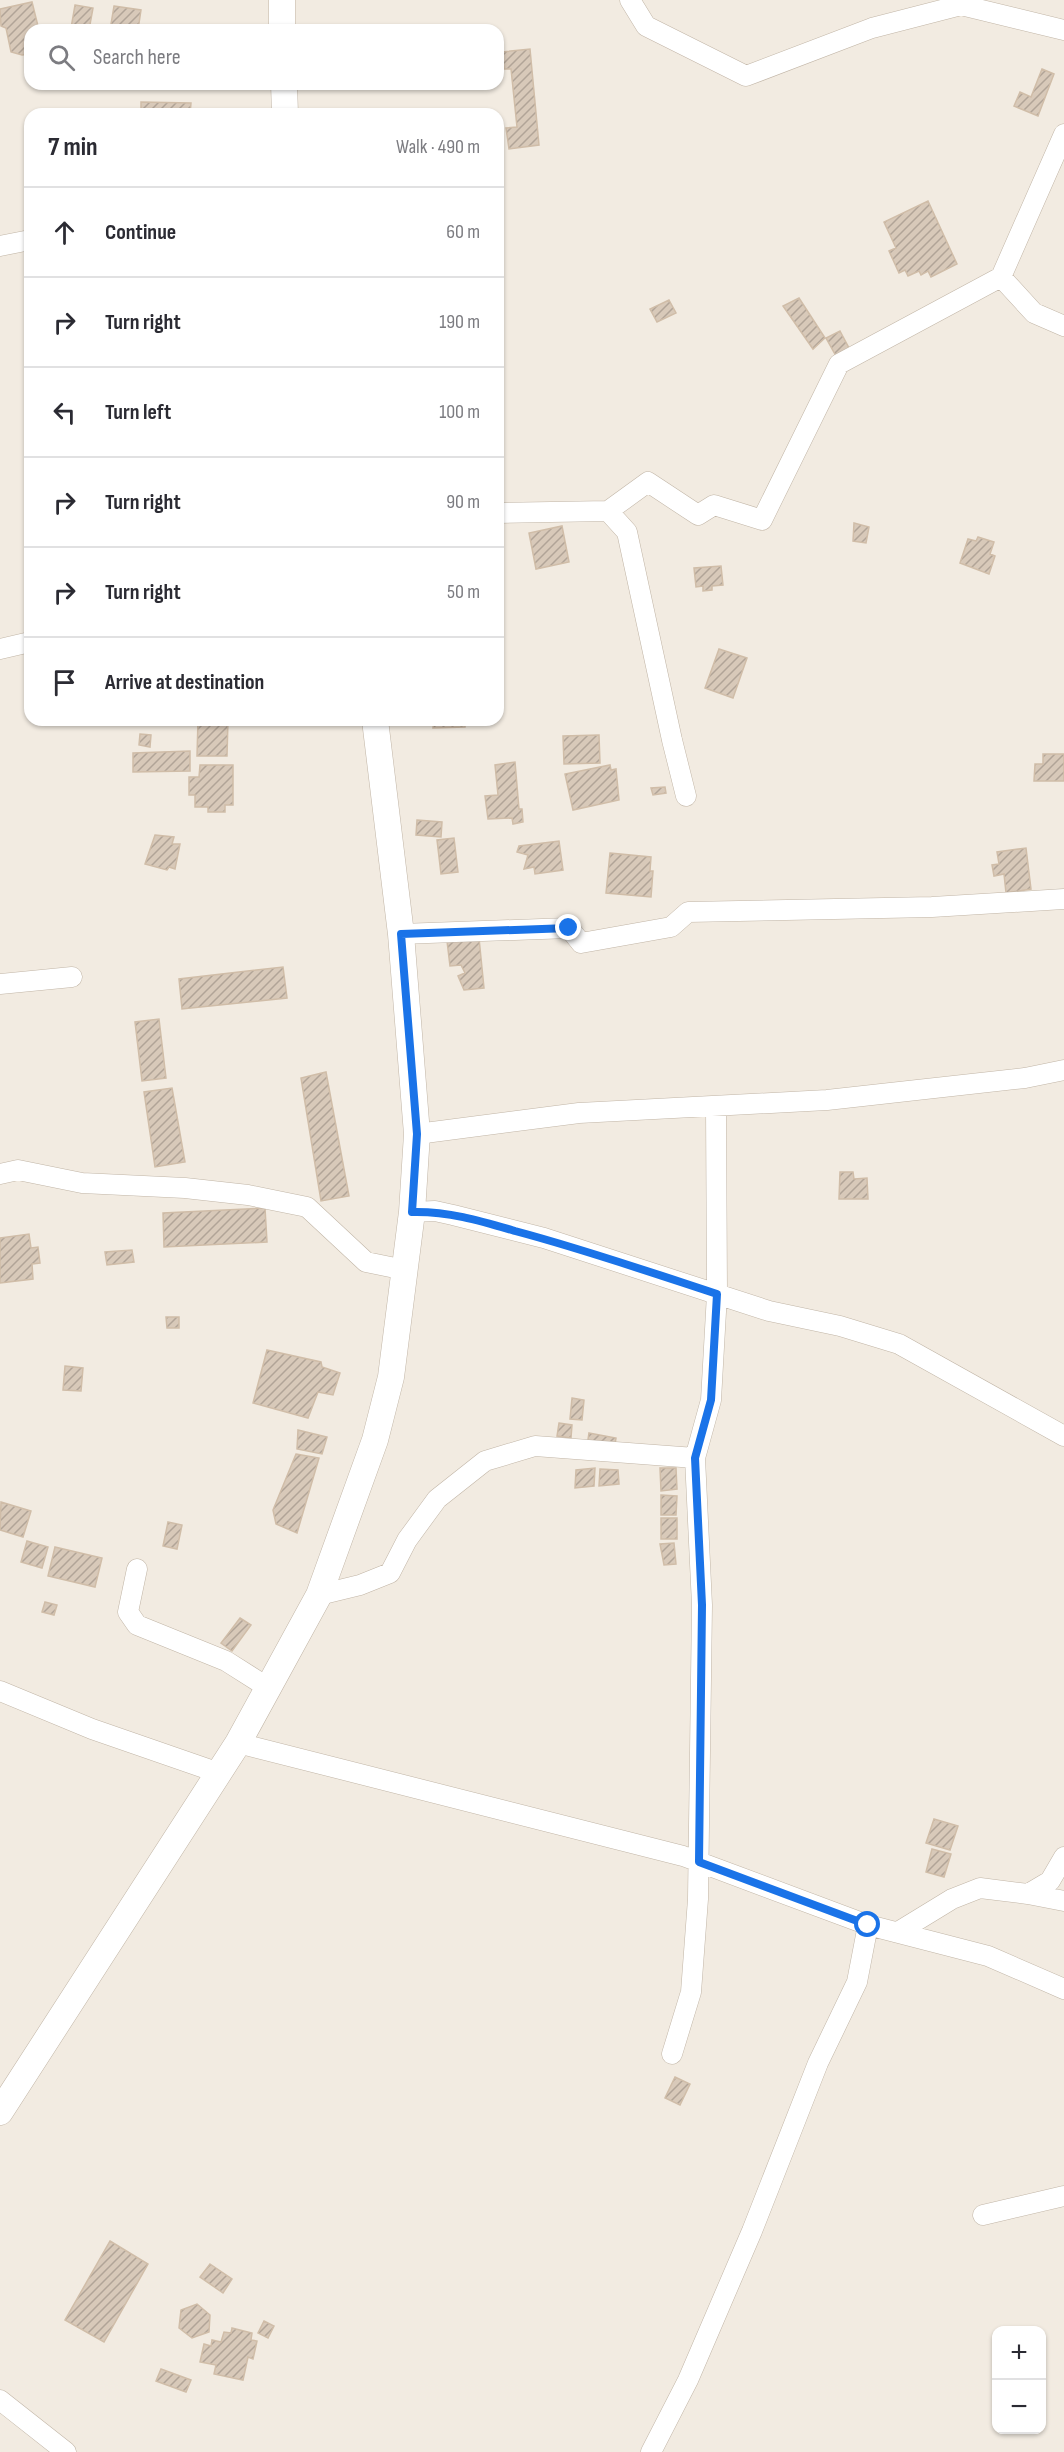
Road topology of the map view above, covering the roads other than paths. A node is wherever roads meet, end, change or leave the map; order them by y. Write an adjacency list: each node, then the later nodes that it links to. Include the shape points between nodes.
1 (282, 0): 3 (street)
2 (630, 0): 4 (street, via 646,26 746,76 872,28 961,5)
3 (282, 24)
4 (1064, 30)
5 (284, 90): 6 (street)
6 (285, 108)
7 (1064, 134): 10 (street)
8 (24, 241): 9 (street)
9 (0, 246)
10 (1001, 277): 11 (street, via 1034,313); 12 (street, via 839,364 762,520 714,505 698,514 648,482)
11 (1064, 326)
12 (608, 511): 13 (street); 17 (street, via 627,532)
13 (504, 513)
14 (24, 643): 15 (street)
15 (0, 649)
16 (376, 726): 19 (street)
17 (686, 796)
18 (1064, 898): 19 (street, via 932,907 688,912 671,927 581,943 569,928)
19 (401, 934): 24 (street)
20 (72, 977): 21 (street)
21 (0, 984)
22 (1064, 1070): 23 (street, via 1025,1078 827,1100)
23 (716, 1106): 24 (street, via 579,1113); 28 (street)
24 (417, 1134): 26 (street)
25 (0, 1174): 27 (street, via 18,1170 82,1183 185,1188 307,1207 366,1262)
26 (412, 1212): 27 (street); 28 (street, via 435,1211 522,1232)
27 (405, 1270): 32 (street, via 391,1377 375,1440)
28 (717, 1294): 29 (street, via 899,1344); 30 (street, via 711,1400)
29 (1064, 1436)
30 (695, 1458): 32 (street, via 535,1446 485,1461 437,1499 407,1540 390,1573); 38 (street, via 702,1605)
31 (137, 1569): 33 (street, via 128,1612 137,1625 226,1661)
32 (319, 1595): 33 (street)
33 (267, 1687): 35 (street)
34 (0, 1691): 36 (street, via 92,1729)
35 (238, 1743): 36 (street); 38 (street)
36 (219, 1773): 45 (street)
37 (1064, 1857): 39 (street, via 1050,1881)
38 (699, 1862): 41 (street); 44 (street, via 691,1992)
39 (1028, 1894): 40 (street); 42 (street, via 980,1888 952,1899)
40 (1064, 1901)
41 (868, 1925): 42 (street); 50 (street, via 856,1982 818,2063 688,2380)
42 (898, 1932): 43 (street, via 988,1956)
43 (1064, 1989)
44 (672, 2054)
45 (0, 2112)
46 (1064, 2196): 47 (street)
47 (983, 2215)
48 (0, 2400): 49 (street)
49 (66, 2452)
50 (651, 2452)

